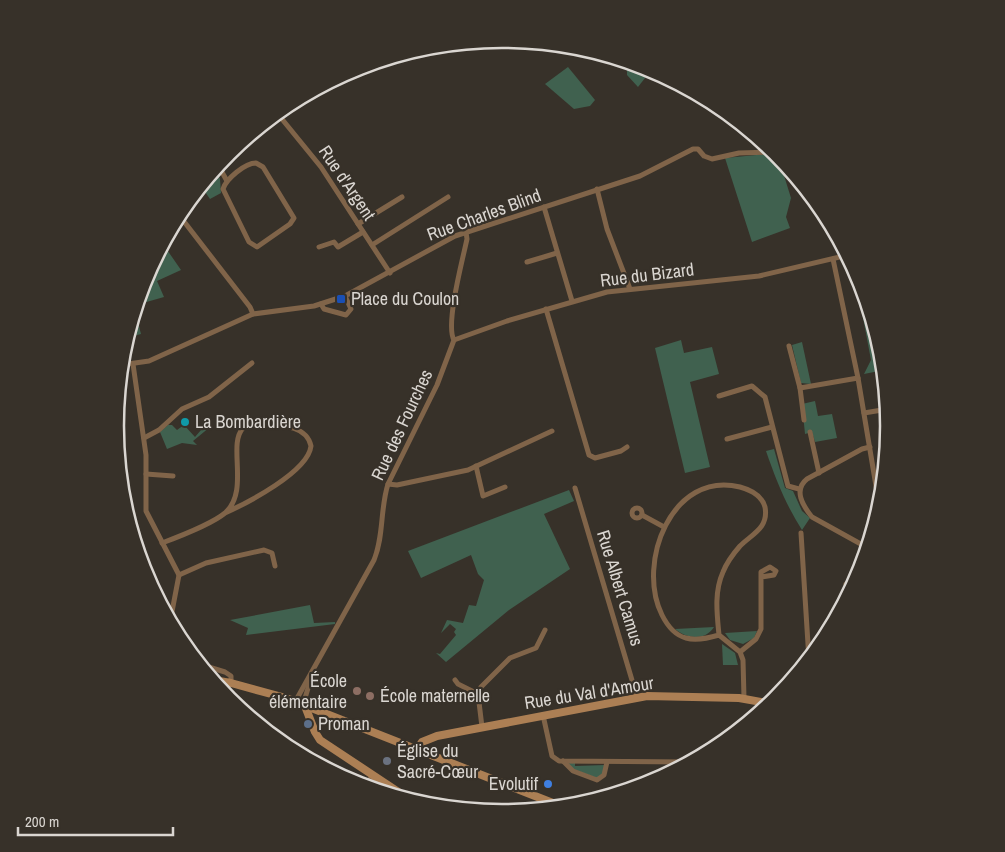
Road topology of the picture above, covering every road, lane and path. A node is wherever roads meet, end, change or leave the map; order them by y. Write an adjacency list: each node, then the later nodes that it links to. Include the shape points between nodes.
1 (282, 119): 10 (street, Rue d'Argent, via 321,167)
2 (764, 152): 5 (street, Rue Charles Blind, via 739,153 712,159 693,149 640,176)
3 (222, 171): 4 (street)
4 (228, 180): 4 (street, via 224,192 251,245 261,246 292,222 292,213 260,164 249,164)
5 (597, 189): 8 (street, Rue Charles Blind); 20 (street, via 607,229)
6 (402, 197): 10 (street)
7 (448, 197): 13 (street)
8 (544, 207): 12 (street, Rue Charles Blind); 15 (street)
9 (184, 223): 25 (street)
10 (358, 224): 11 (street, Rue d'Argent)
11 (363, 232): 13 (street, Rue d'Argent); 14 (street, via 338,247 332,242)
12 (466, 232): 19 (street, Rue Charles Blind, via 438,244); 26 (street, Rue des Fourches, via 453,310 451,336)
13 (372, 245): 19 (street, Rue d'Argent)
14 (319, 247)
15 (558, 253): 18 (street); 22 (street)
16 (841, 257): 17 (street, Rue du Bizard)
17 (833, 259): 20 (street, Rue du Bizard, via 759,276); 31 (street)
18 (527, 262)
19 (390, 273): 21 (street, Rue Charles Blind)
20 (630, 289): 22 (street, Rue du Bizard)
21 (345, 296): 23 (street, Rue Charles Blind); 23 (street, via 350,309 346,315)
22 (572, 301): 24 (street, Rue du Bizard)
23 (321, 304): 25 (street, Rue Charles Blind)
24 (546, 309): 26 (street, Rue du Bizard); 42 (street, via 589,455 595,458)
25 (253, 314): 30 (street, Rue Charles Blind, via 149,361)
26 (454, 340): 48 (street, Rue des Fourches, via 437,385)
27 (790, 346): 32 (street)
28 (252, 363): 40 (street, via 208,397 182,409 159,430)
29 (129, 364): 30 (street, Rue Charles Blind)
30 (133, 364): 40 (street)
31 (858, 378): 32 (street); 35 (street)
32 (800, 388): 36 (street)
33 (719, 396): 37 (street, via 752,386 765,397)
34 (880, 410): 35 (street)
35 (864, 413): 43 (street)
36 (804, 420)
37 (772, 427): 41 (street); 52 (street, via 788,486)
38 (552, 431): 44 (street)
39 (810, 432): 45 (street)
40 (144, 438): 46 (street)
41 (726, 439)
42 (627, 447)
43 (870, 447): 45 (street); 49 (street)
44 (476, 466): 48 (street); 50 (street, via 483,496)
45 (819, 472): 52 (street, via 802,483)
46 (146, 474): 47 (street); 57 (street, via 146,512)
47 (173, 476)
48 (388, 484): 68 (street, Rue des Fourches, via 376,557)
49 (876, 486)
50 (505, 487)
51 (575, 488): 73 (street, Rue Albert Camus)
52 (799, 489): 58 (street, via 800,498 812,517)
53 (225, 513): 53 (street, via 238,487 236,445 242,431 251,424 266,421 297,429 305,435 310,446 306,458 264,494); 57 (street)
54 (642, 515): 55 (street)
55 (664, 527): 64 (street, via 654,554 652,576 663,617 673,631 686,638); 64 (street, via 682,505 709,488 742,487 758,495 763,502 765,518 760,530 734,553 720,581 717,606)
56 (801, 533): 65 (street)
57 (162, 543): 60 (street)
58 (862, 545)
59 (275, 566): 60 (street, via 272,553 264,550 206,563)
60 (179, 575): 62 (street)
61 (760, 577): 66 (street, via 761,630 756,639)
62 (172, 610)
63 (545, 630): 72 (street, via 536,648 510,658 484,683)
64 (719, 635): 66 (street)
65 (808, 648)
66 (740, 652): 74 (street)
67 (212, 668): 71 (street, via 229,674)
68 (312, 675): 75 (street, Rue des Fourches); 77 (street, Rue des Fourches)
69 (455, 680): 72 (street)
70 (223, 682): 71 (street)
71 (231, 683): 75 (street)
72 (478, 694): 79 (street)
73 (637, 697): 74 (street, Rue du Val d'Amour); 78 (street, Rue du Val d'Amour)
74 (744, 698): 76 (street, Rue du Val d'Amour)
75 (295, 702): 77 (street)
76 (762, 702)
77 (304, 705): 80 (street); 84 (street, via 320,740)
78 (543, 715): 79 (street, Rue du Val d'Amour); 81 (street, via 552,756)
79 (482, 727): 80 (street, Rue du Val d'Amour, via 430,738 419,744)
80 (417, 749): 87 (street)
81 (563, 761): 82 (street); 82 (street, via 573,771 597,780 604,775)
82 (607, 762): 83 (street)
83 (676, 762)
84 (373, 775): 85 (street); 86 (street)
85 (370, 780)
86 (392, 788)
87 (549, 801)

